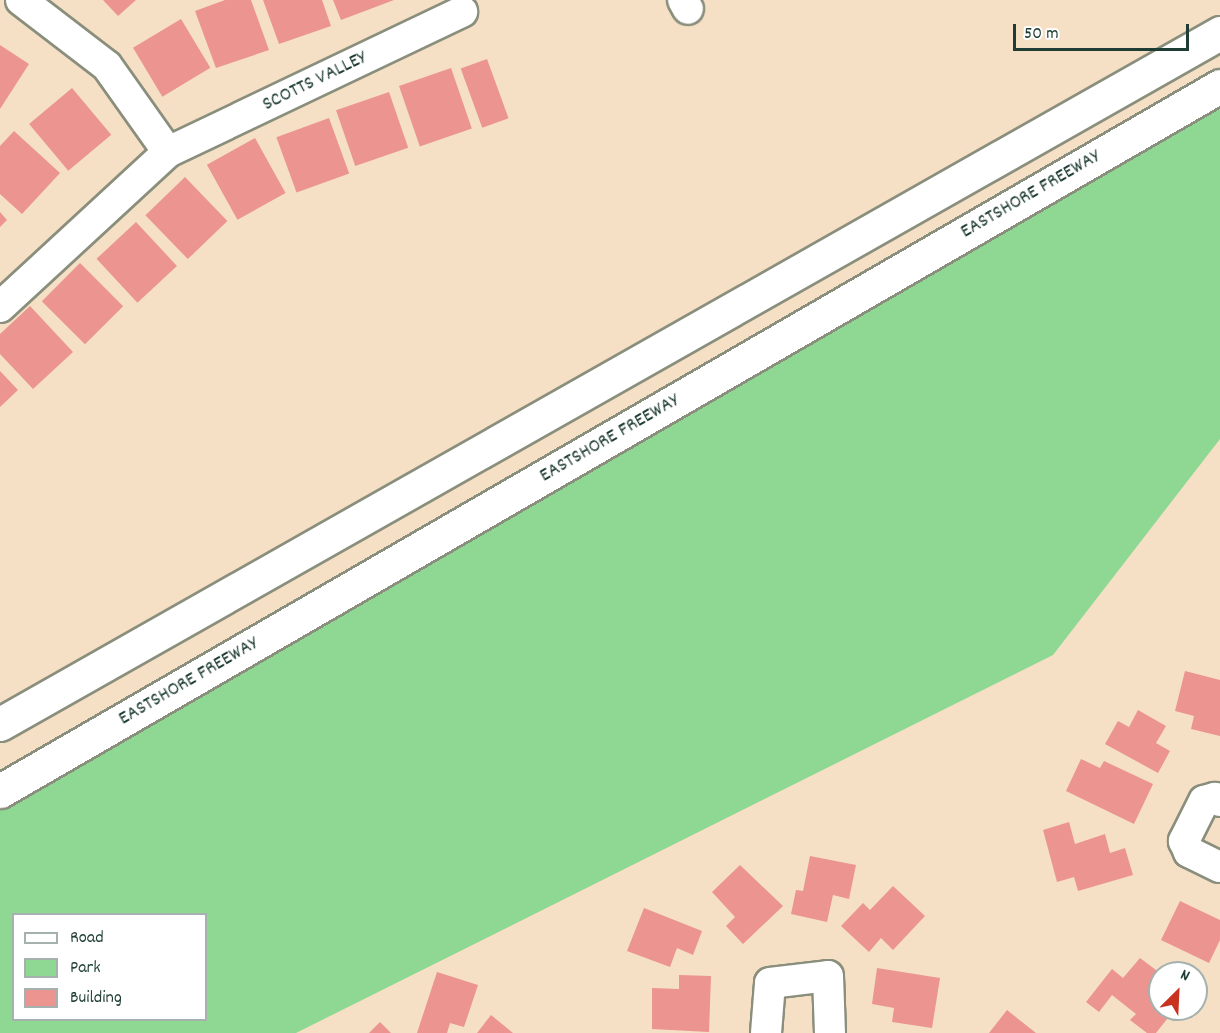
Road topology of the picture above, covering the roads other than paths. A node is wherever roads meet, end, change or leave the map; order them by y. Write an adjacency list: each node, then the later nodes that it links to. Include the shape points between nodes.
1 (21, 0): 5 (street, via 107,66)
2 (462, 12): 5 (street, SCOTTS VALLEY)
3 (1220, 33): 7 (highway)
4 (1220, 86): 8 (highway, EASTSHORE FREEWAY)
5 (168, 152): 6 (street, SCOTTS VALLEY)
6 (0, 307)
7 (0, 724)
8 (0, 791)
9 (1220, 801): 10 (street, via 1204,801 1184,841 1189,852)
10 (1220, 867)
11 (766, 1033): 12 (street, via 770,983 828,976)
12 (830, 1033)

